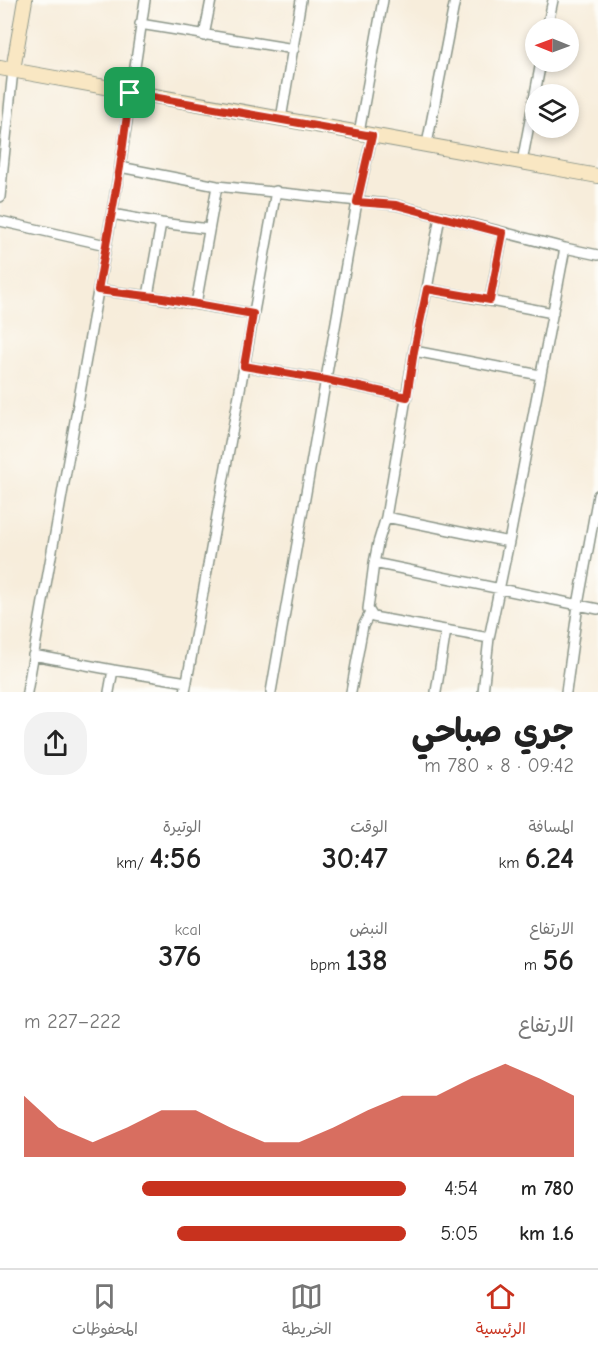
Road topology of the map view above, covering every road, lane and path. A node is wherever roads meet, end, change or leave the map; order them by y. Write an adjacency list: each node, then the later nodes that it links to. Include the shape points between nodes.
1 (25, 0): 12 (street)
2 (145, 0): 9 (street)
3 (211, 0): 10 (street)
4 (301, 0): 11 (street)
5 (383, 0): 16 (street)
6 (456, 0): 17 (street)
7 (553, 0): 8 (street)
8 (549, 18)
9 (140, 24): 10 (street); 14 (street)
10 (204, 36): 11 (street)
11 (294, 49): 15 (street)
12 (6, 69): 14 (street); 23 (street)
13 (539, 72): 18 (street)
14 (130, 93): 15 (street); 19 (street)
15 (281, 119): 16 (street)
16 (365, 134): 17 (street); 24 (street)
17 (427, 144): 18 (street)
18 (522, 162): 20 (street)
19 (120, 167): 21 (street); 25 (street)
20 (598, 175)
21 (217, 186): 22 (street); 29 (street)
22 (276, 191): 24 (street); 40 (street)
23 (0, 197)
24 (357, 202): 26 (street, via 396,205); 44 (street)
25 (112, 214): 28 (street); 31 (street)
26 (440, 216): 30 (street); 34 (street)
27 (0, 221): 31 (street)
28 (161, 223): 29 (street); 36 (street)
29 (208, 229): 38 (street)
30 (503, 233): 32 (street); 37 (street)
31 (106, 244): 35 (street)
32 (565, 248): 33 (street); 39 (street)
33 (598, 255)
34 (427, 289): 37 (street); 41 (street)
35 (98, 290): 36 (street); 56 (street)
36 (148, 296): 38 (street)
37 (490, 300): 39 (street)
38 (196, 304): 40 (street)
39 (553, 313): 43 (street)
40 (253, 314): 42 (street)
41 (414, 351): 43 (street); 45 (street)
42 (244, 366): 44 (street); 58 (street)
43 (540, 375): 48 (street)
44 (326, 380): 45 (street); 61 (street)
45 (407, 397): 47 (street)
46 (598, 495): 51 (street)
47 (386, 517): 48 (street); 49 (street)
48 (510, 542): 50 (street)
49 (374, 563): 50 (street); 53 (street)
50 (498, 589): 51 (street); 55 (street)
51 (578, 605): 52 (street); 65 (street)
52 (598, 609)
53 (370, 613): 54 (street, via 376,619); 62 (street, via 363,626)
54 (446, 630): 55 (street); 63 (street)
55 (489, 638): 64 (street)
56 (33, 655): 57 (street); 59 (street)
57 (113, 670): 58 (street); 60 (street)
58 (186, 687)
59 (27, 692)
60 (109, 692)
61 (271, 692)
62 (351, 692)
63 (436, 692)
64 (483, 692)
65 (566, 692)

